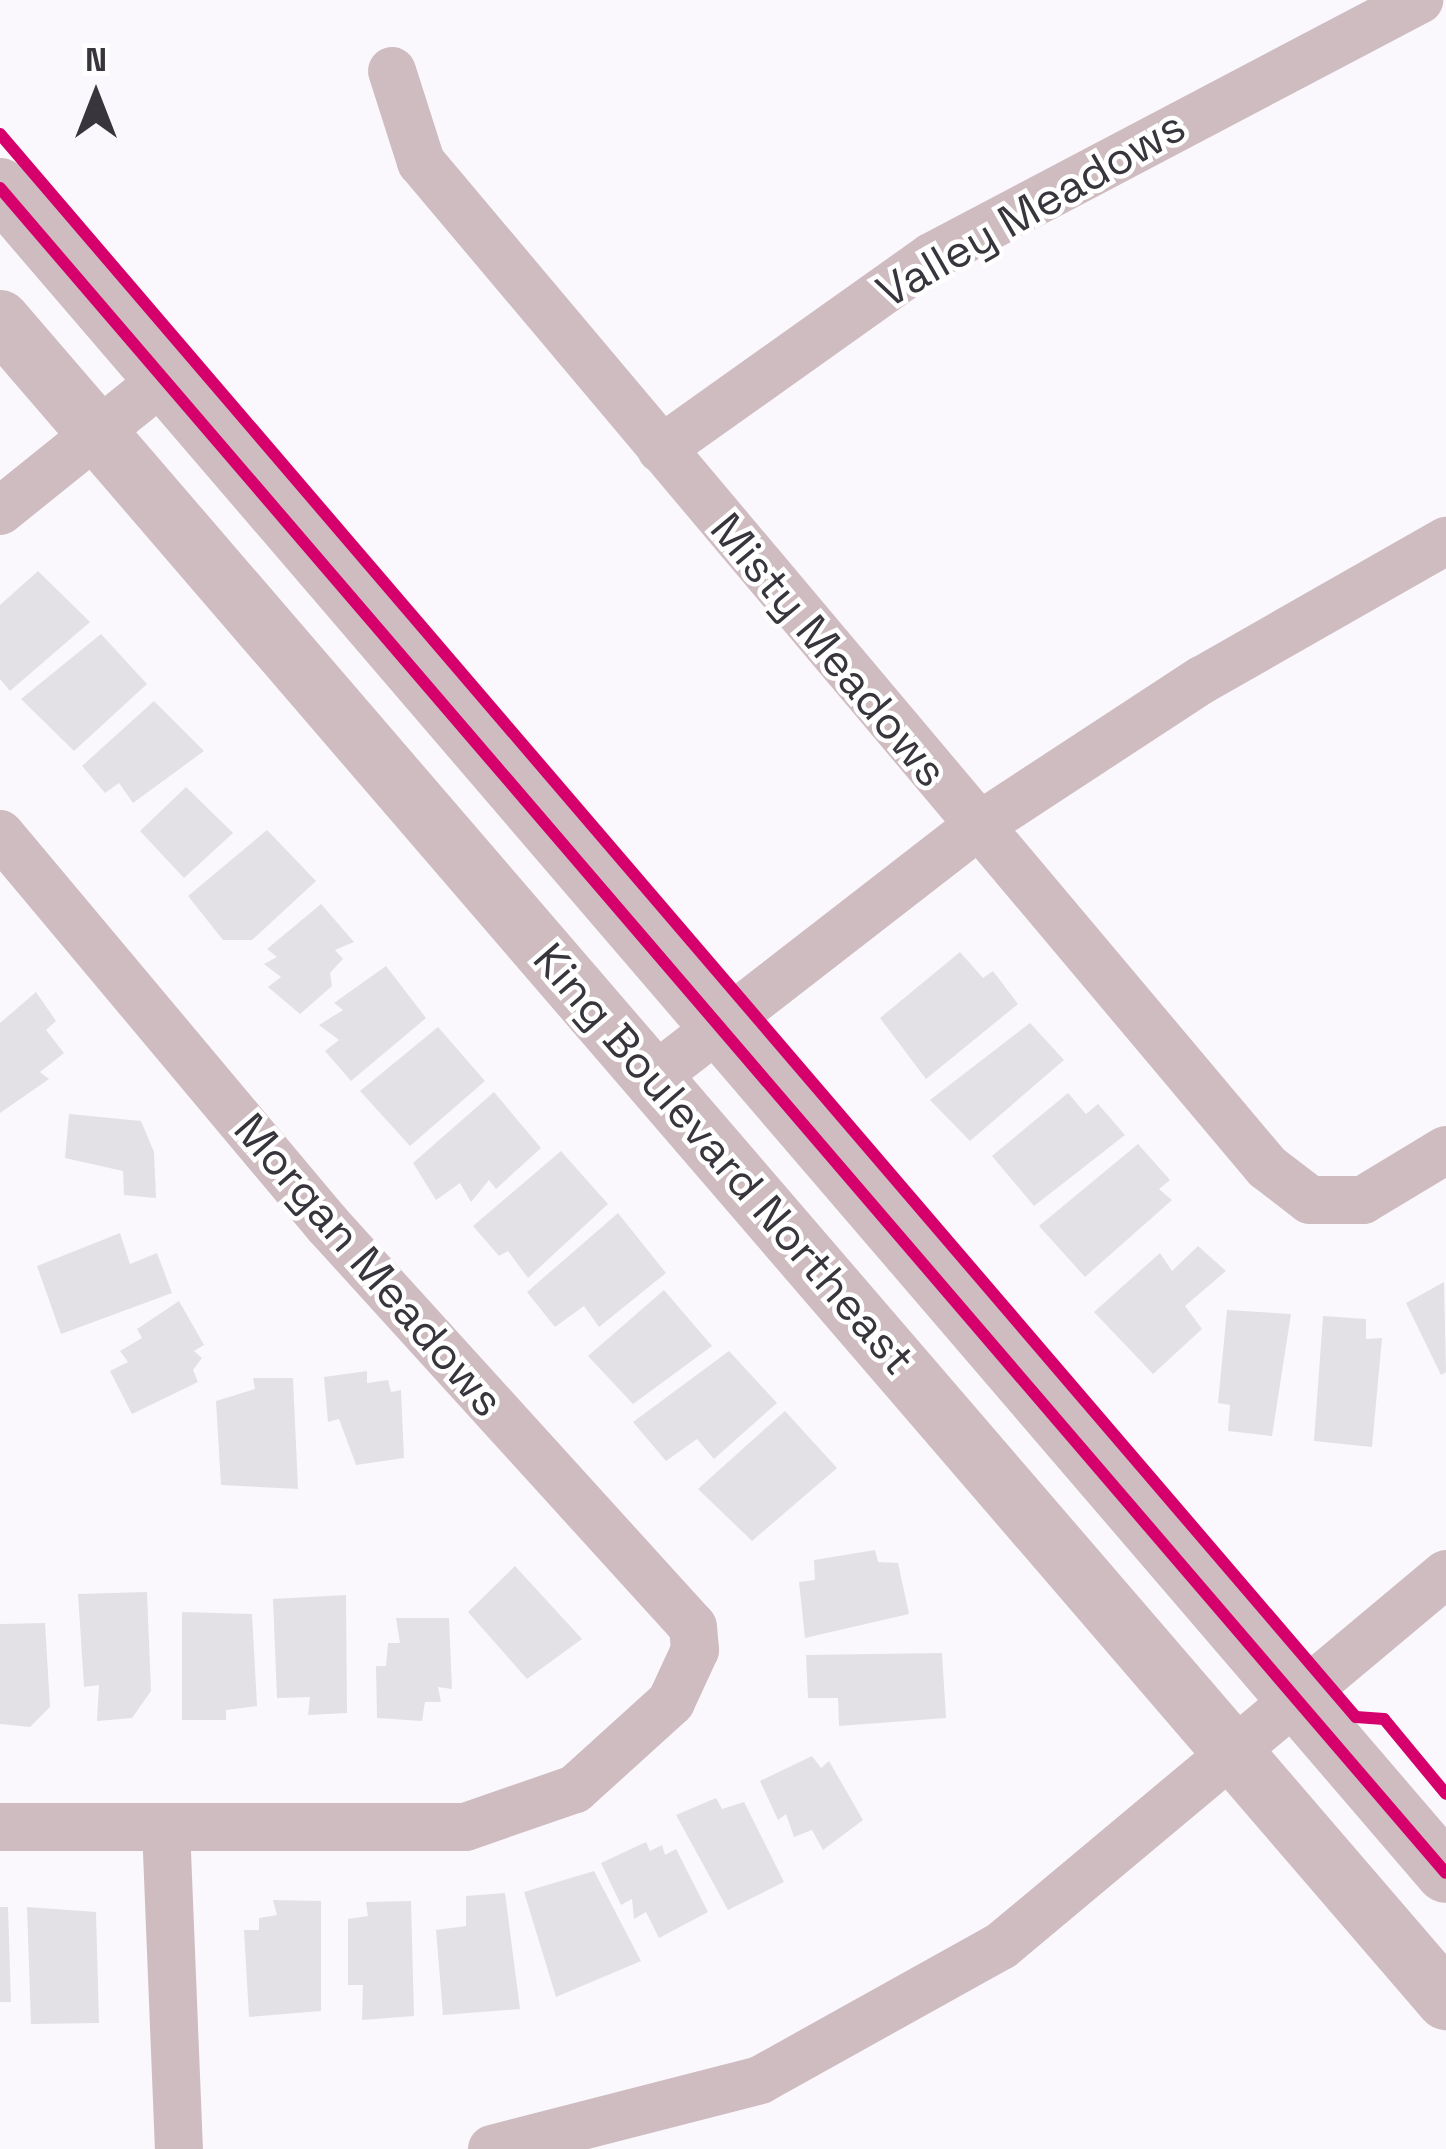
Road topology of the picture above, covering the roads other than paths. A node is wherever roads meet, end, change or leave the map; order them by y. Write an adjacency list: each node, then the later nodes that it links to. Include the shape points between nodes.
1 (1419, 0): 7 (street, Valley Meadows, via 931,257)
2 (392, 71): 7 (street, Misty Meadows, via 421,162)
3 (0, 188): 5 (street, King Boulevard Northeast)
4 (0, 320): 6 (street, King Boulevard Northeast)
5 (164, 379): 6 (street); 12 (street, King Boulevard Northeast)
6 (95, 429): 8 (street); 13 (street, King Boulevard Northeast)
7 (661, 448): 10 (street, Misty Meadows)
8 (0, 511)
9 (1446, 541): 10 (street, via 1202,680)
10 (976, 827): 12 (street); 14 (street, Misty Meadows, via 1267,1167 1310,1200 1363,1200)
11 (0, 834): 19 (street, Morgan Meadows, via 327,1224 693,1627 695,1650 671,1702 575,1789 465,1827)
12 (722, 1030): 13 (street); 16 (street, King Boulevard Northeast)
13 (653, 1078): 17 (street, King Boulevard Northeast)
14 (1446, 1150)
15 (1446, 1574): 16 (street)
16 (1296, 1697): 17 (street); 20 (street, King Boulevard Northeast)
17 (1232, 1750): 21 (street, King Boulevard Northeast); 23 (street, via 1001,1946 760,2080)
18 (0, 1827): 19 (street)
19 (166, 1827): 22 (street)
20 (1446, 1874)
21 (1446, 2000)
22 (178, 2149)
23 (492, 2149)

